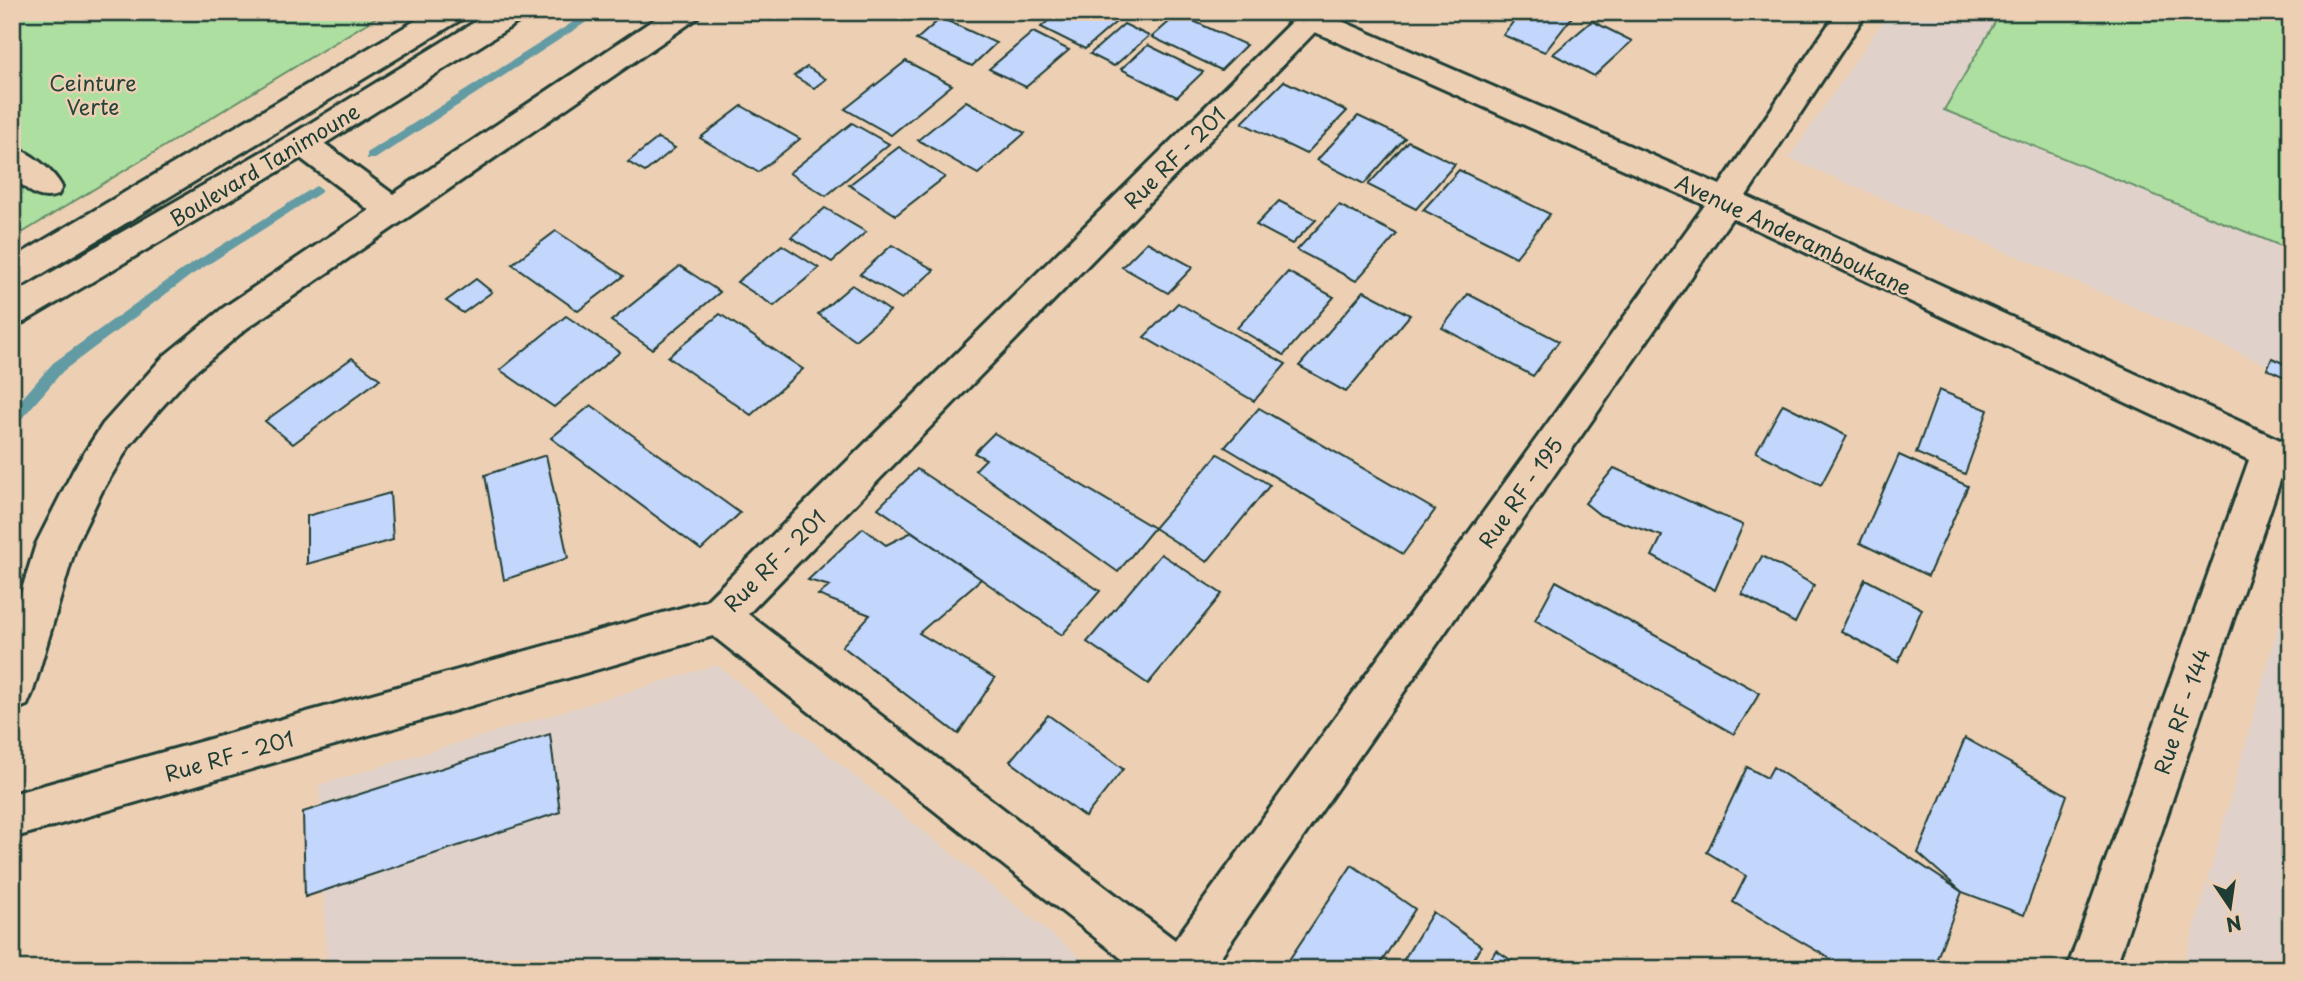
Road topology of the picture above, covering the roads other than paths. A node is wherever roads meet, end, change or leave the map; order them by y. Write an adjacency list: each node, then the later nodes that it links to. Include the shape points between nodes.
1 (452, 12): 11 (street, Boulevard Tanimoune)
2 (513, 12): 6 (street, Boulevard Tanimoune)
3 (686, 12): 10 (street)
4 (1852, 12): 9 (street, Rue RF - 195)
5 (1308, 14): 9 (street, Avenue Anderamboukane); 14 (street, Rue RF - 201)
6 (302, 143): 10 (street); 12 (street, Boulevard Tanimoune)
7 (12, 158): 8 (street)
8 (47, 187)
9 (1726, 201): 13 (street, Avenue Anderamboukane); 18 (street, Rue RF - 195)
10 (393, 211): 15 (street, via 235,318 177,366 116,435 56,544)
11 (12, 276)
12 (12, 312)
13 (2281, 458): 19 (street, Rue RF - 144)
14 (719, 616): 16 (street, Rue RF - 201); 17 (street)
15 (12, 691)
16 (12, 816)
17 (1174, 969)
18 (1183, 969)
19 (2091, 969)

